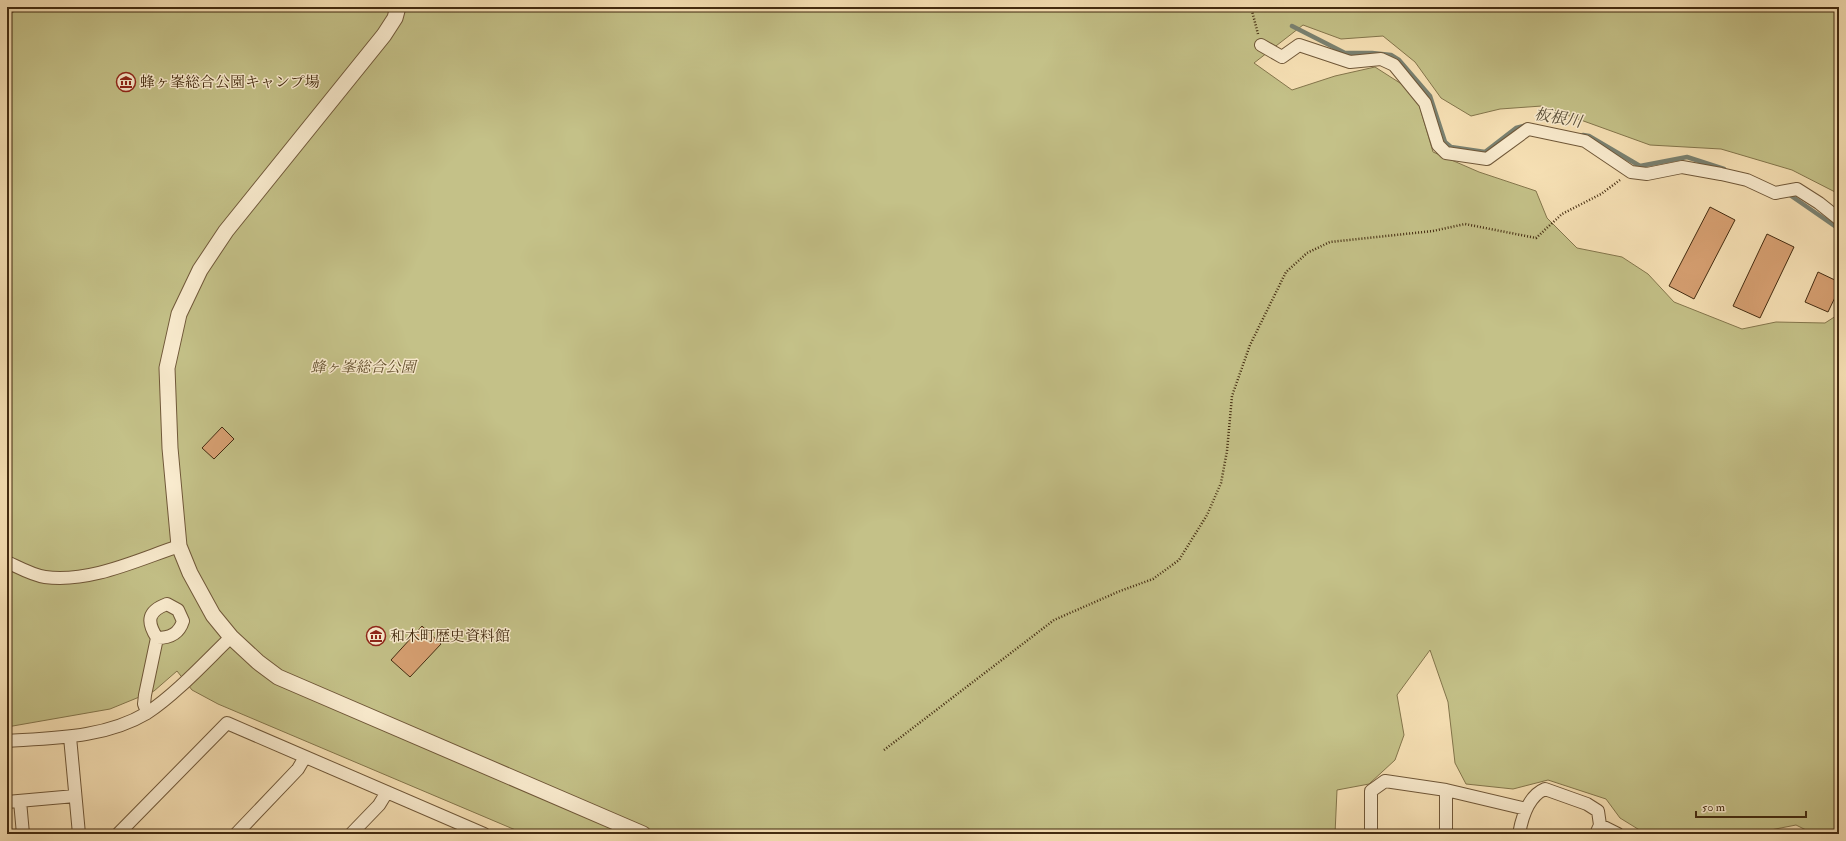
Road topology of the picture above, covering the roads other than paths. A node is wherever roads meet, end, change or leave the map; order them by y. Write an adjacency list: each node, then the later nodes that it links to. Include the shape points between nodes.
1 (398, 7): 4 (street, via 395,18 384,35 226,232 200,270 180,314 168,368 170,448)
2 (1261, 45): 3 (street, via 1282,57 1299,45 1350,62 1381,59 1394,65 1425,103 1438,145 1446,153 1487,159 1528,129 1585,141 1631,172 1647,174 1682,167 1747,180 1775,193 1797,189)
3 (1839, 220)
4 (179, 546): 5 (street, via 78,577 44,577); 6 (street, via 190,573 213,615)
5 (7, 562)
6 (232, 637): 8 (street, via 178,688); 26 (street, via 258,662 278,676)
7 (157, 638): 8 (street, via 145,695 144,704)
8 (148, 712): 9 (street, via 113,728)
9 (70, 737): 10 (street); 14 (street)
10 (7, 741)
11 (305, 757): 13 (street); 22 (street, via 227,723); 23 (street, via 298,769)
12 (1446, 790): 17 (street); 27 (street, via 1385,781 1371,791); 28 (street)
13 (387, 792): 19 (street); 24 (street, via 379,805)
14 (75, 796): 15 (street); 21 (street)
15 (20, 801): 16 (street); 20 (street)
16 (7, 802)
17 (1526, 809): 18 (street, via 1537,793 1545,789 1587,804 1598,811); 29 (street)
18 (1598, 829): 30 (street)
19 (468, 831): 25 (street)
20 (23, 834)
21 (79, 834)
22 (118, 834)
23 (236, 834)
24 (351, 834)
25 (484, 834)
26 (643, 834)
27 (1371, 834)
28 (1446, 834)
29 (1519, 834)
30 (1618, 834)

